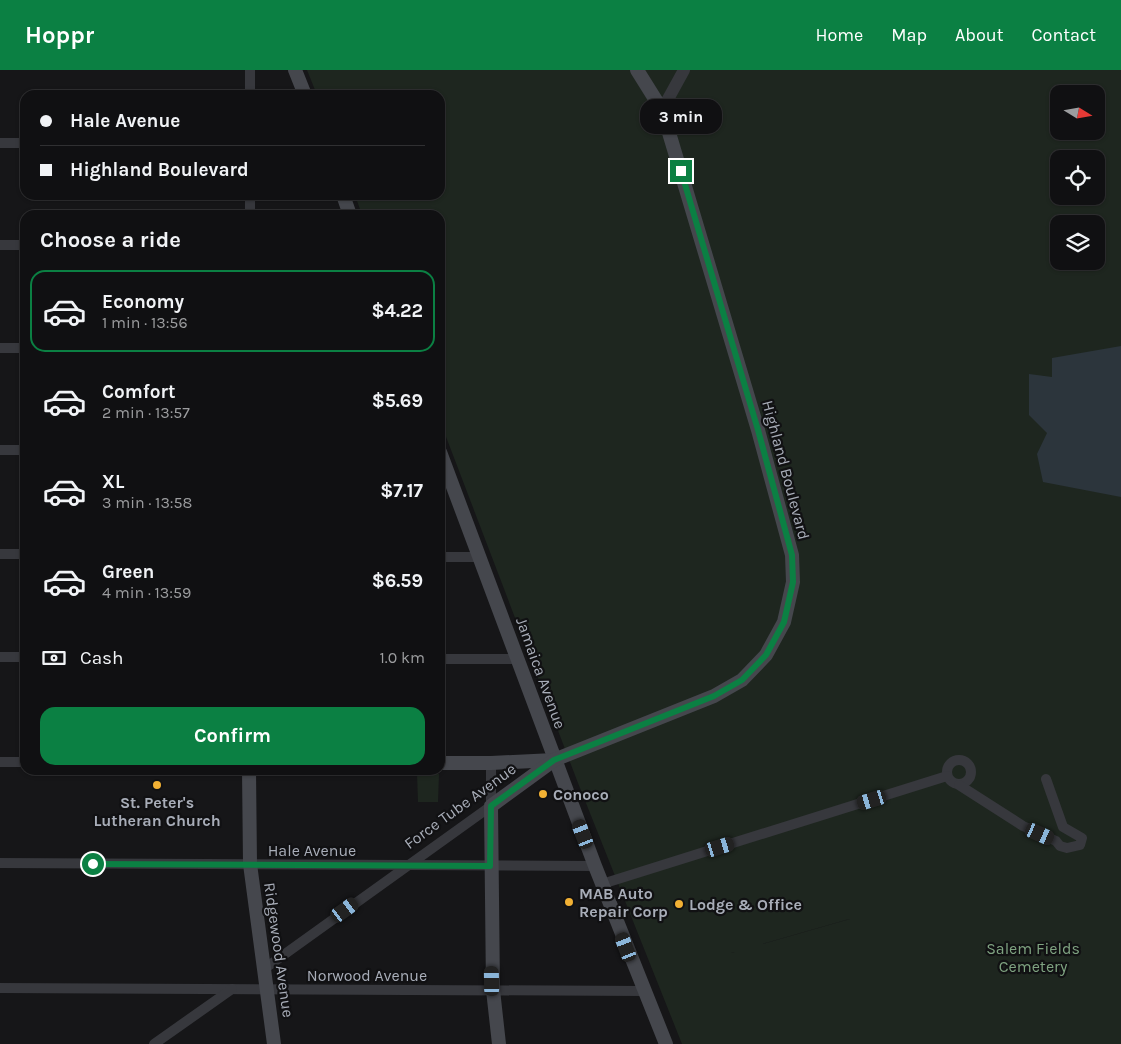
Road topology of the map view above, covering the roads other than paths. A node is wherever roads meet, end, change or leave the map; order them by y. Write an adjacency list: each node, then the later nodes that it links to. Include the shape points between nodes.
1 (250, 70): 5 (street)
2 (295, 70): 6 (main road)
3 (637, 70): 7 (main road, Highland Boulevard)
4 (684, 70): 7 (street)
5 (250, 90)
6 (303, 90)
7 (662, 110): 25 (main road, Highland Boulevard, via 758,430 792,555 793,582 784,622 766,655 742,680 714,696)
8 (0, 143): 9 (street)
9 (20, 143)
10 (0, 245): 11 (street)
11 (20, 245)
12 (0, 348): 13 (street)
13 (20, 348)
14 (0, 450): 15 (street)
15 (20, 450)
16 (445, 465): 20 (main road, Jamaica Avenue)
17 (0, 554): 18 (street)
18 (20, 554)
19 (445, 557): 20 (street)
20 (479, 557): 24 (main road, Jamaica Avenue)
21 (0, 657): 22 (street)
22 (20, 657)
23 (445, 659): 24 (street)
24 (517, 659): 25 (main road, Jamaica Avenue)
25 (554, 760): 29 (main road); 34 (main road, Force Tube Avenue); 39 (main road, Jamaica Avenue)
26 (0, 762): 27 (street)
27 (20, 762)
28 (445, 763): 29 (main road)
29 (491, 763): 34 (street)
30 (249, 775): 36 (main road, Ridgewood Avenue)
31 (947, 776): 33 (street); 33 (street, via 949,765 956,760 964,761 970,767 971,775 967,782); 40 (street)
32 (1046, 779): 33 (street, via 1063,827 1082,838 1080,845 1060,846)
33 (959, 785)
34 (491, 806): 37 (street, Force Tube Avenue); 38 (main road)
35 (0, 863): 36 (street, Hale Avenue)
36 (250, 864): 37 (street, Hale Avenue); 41 (main road, Ridgewood Avenue)
37 (408, 865): 38 (street, Hale Avenue); 41 (street, Force Tube Avenue)
38 (490, 866): 39 (street, Hale Avenue); 45 (main road)
39 (595, 866): 40 (main road, Jamaica Avenue)
40 (602, 884): 46 (main road, Jamaica Avenue)
41 (264, 969): 44 (main road, Ridgewood Avenue)
42 (0, 988): 43 (street, Norwood Avenue)
43 (233, 989): 44 (street, Norwood Avenue); 47 (street)
44 (267, 989): 45 (street, Norwood Avenue); 48 (main road, Ridgewood Avenue)
45 (493, 990): 46 (street, Norwood Avenue); 49 (main road)
46 (644, 991): 50 (main road, Jamaica Avenue)
47 (154, 1044)
48 (274, 1044)
49 (499, 1044)
50 (666, 1044)

